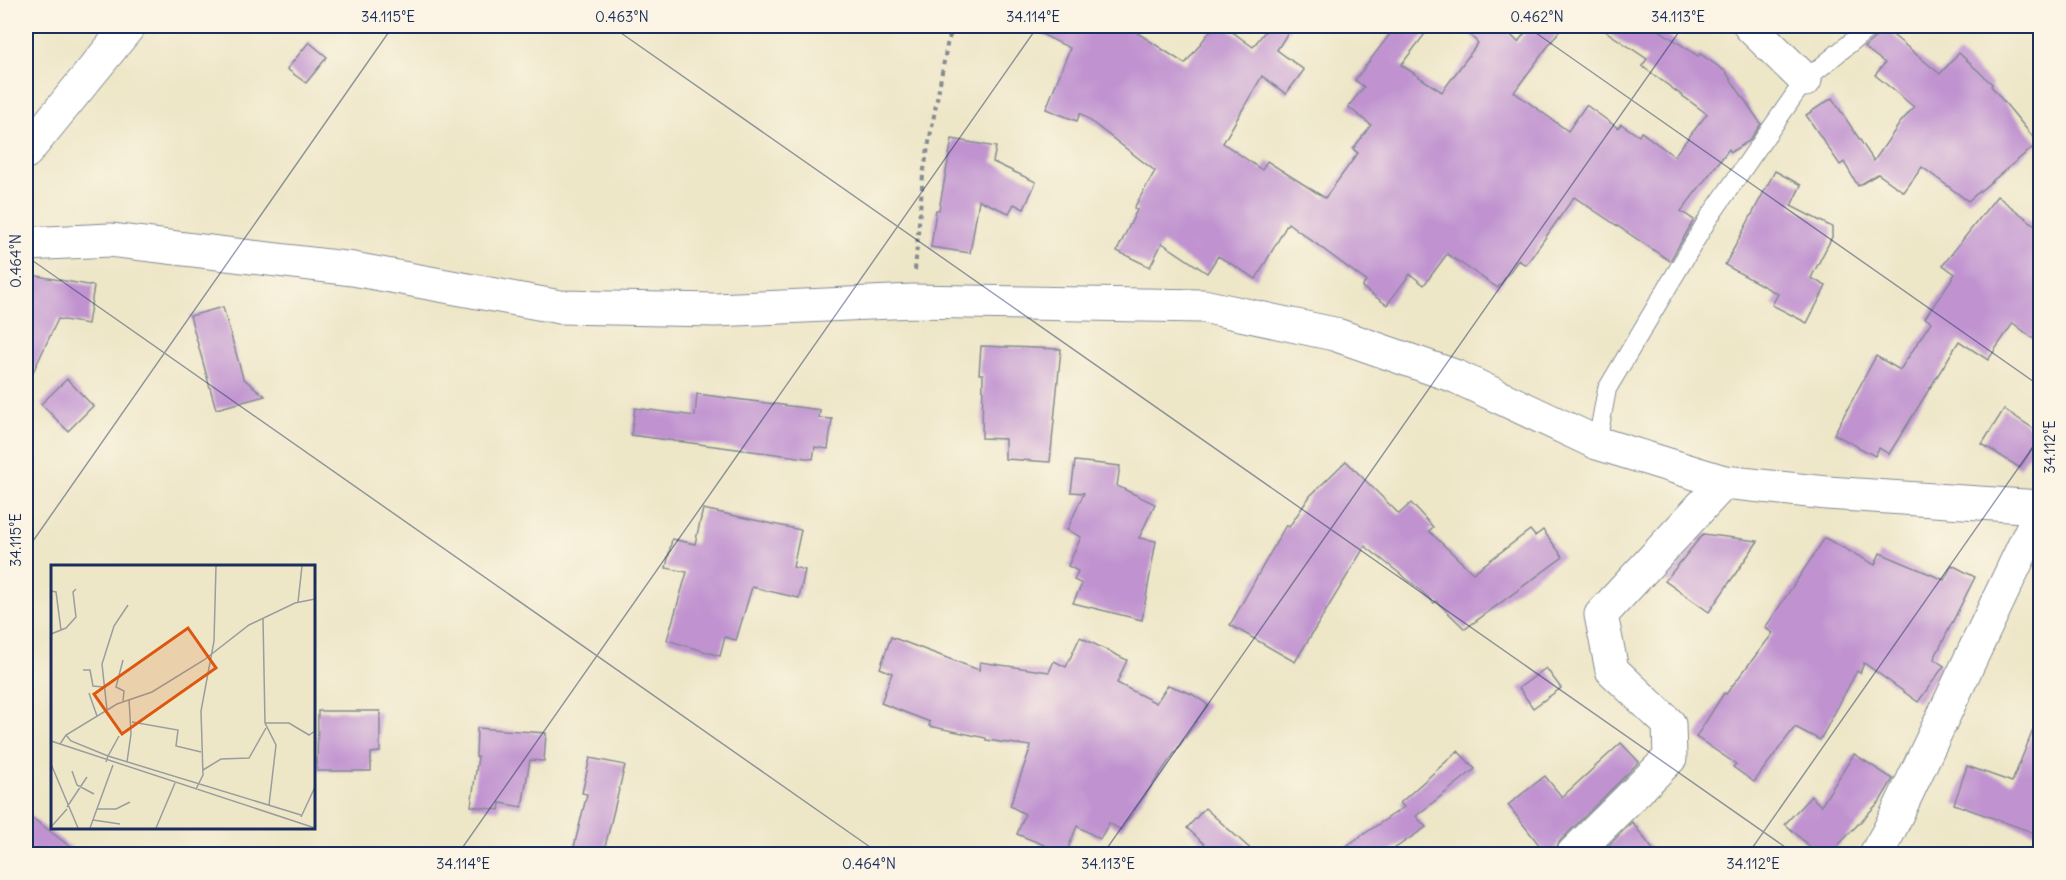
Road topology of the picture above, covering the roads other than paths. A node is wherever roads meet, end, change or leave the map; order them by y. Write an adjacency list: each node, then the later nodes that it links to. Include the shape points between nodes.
1 (129, 26): 5 (street)
2 (1750, 26): 4 (street)
3 (1871, 26): 4 (lane)
4 (1805, 80): 7 (lane, via 1708,219 1607,389)
5 (26, 152)
6 (26, 244): 7 (street, via 110,240 353,269 560,307 716,310 913,301 1203,306 1334,334 1457,377)
7 (1597, 443): 8 (street)
8 (1724, 482): 9 (street); 11 (street, via 1601,615 1612,670 1669,724 1670,758)
9 (2040, 507)
10 (2040, 512): 12 (street)
11 (1573, 855)
12 (1876, 855)

